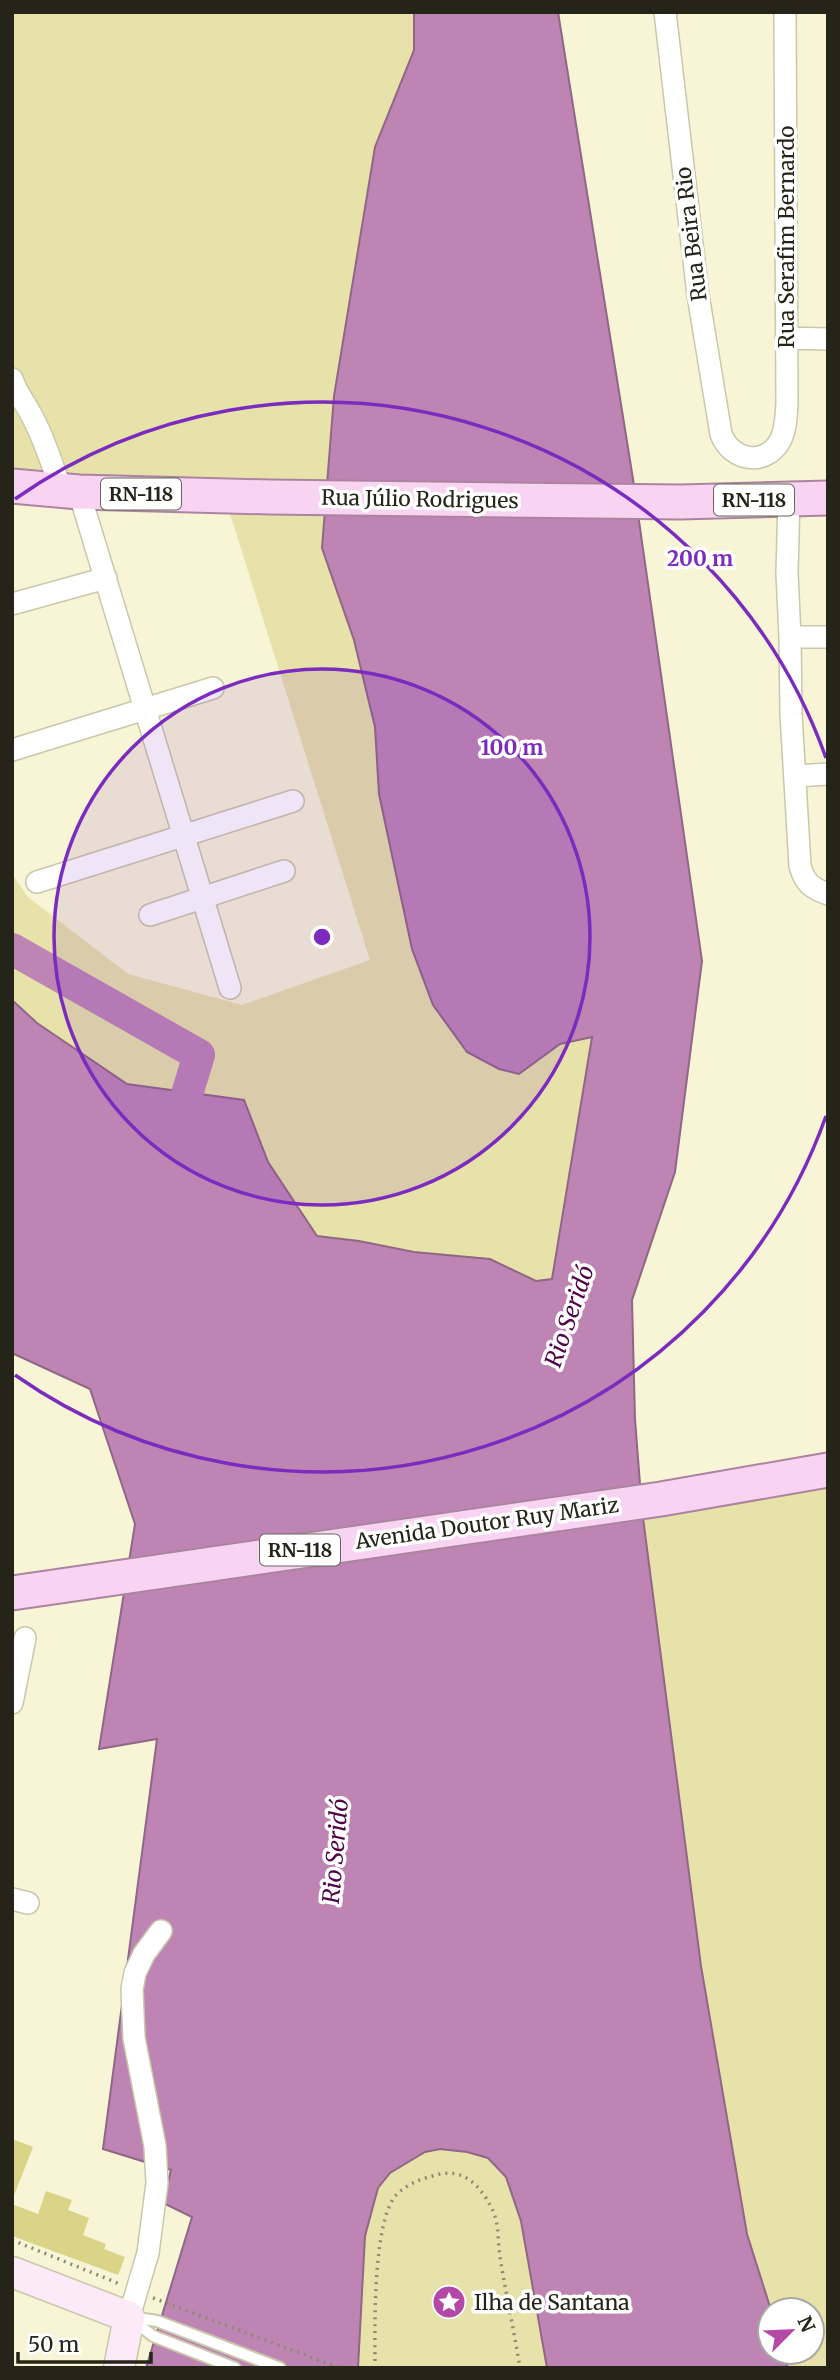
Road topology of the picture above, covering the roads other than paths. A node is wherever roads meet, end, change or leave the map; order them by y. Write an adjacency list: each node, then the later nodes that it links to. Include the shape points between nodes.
1 (665, 12): 6 (street, Rua Beira Rio, via 698,295 721,434 731,452 741,457)
2 (785, 12): 3 (street, Rua Serafim Bernardo)
3 (786, 338): 4 (street); 6 (street, Rua Serafim Bernardo, via 785,428 777,446)
4 (828, 339)
5 (12, 379): 8 (street)
6 (766, 453)
7 (12, 485): 8 (main road, Rua Júlio Rodrigues / RN-118)
8 (70, 491): 10 (main road, Rua Júlio Rodrigues / RN-118, via 680,502); 11 (street)
9 (828, 498): 10 (main road, Rua Júlio Rodrigues / RN-118)
10 (789, 499): 13 (street)
11 (106, 578): 12 (street); 16 (street)
12 (12, 604)
13 (790, 637): 14 (street); 19 (street)
14 (828, 637)
15 (213, 688): 16 (street)
16 (146, 708): 17 (street); 21 (street)
17 (13, 748)
18 (828, 774): 19 (street)
19 (796, 776): 24 (street, via 800,866 805,881)
20 (293, 801): 21 (street)
21 (184, 835): 23 (street); 25 (street)
22 (284, 871): 25 (street)
23 (37, 882)
24 (828, 894)
25 (204, 898): 26 (street); 27 (street)
26 (150, 915)
27 (230, 988)
28 (828, 1470): 29 (main road, Avenida Doutor Ruy Mariz / RN-118, via 660,1499)
29 (12, 1593)
30 (25, 1639): 31 (street)
31 (12, 1703)
32 (161, 1931): 34 (street, via 144,1954 132,1989 134,2038 157,2173)
33 (12, 2272): 34 (main road)
34 (141, 2310): 35 (main road); 36 (lane, via 153,2336); 37 (lane)
35 (119, 2368)
36 (235, 2368)
37 (280, 2368)

